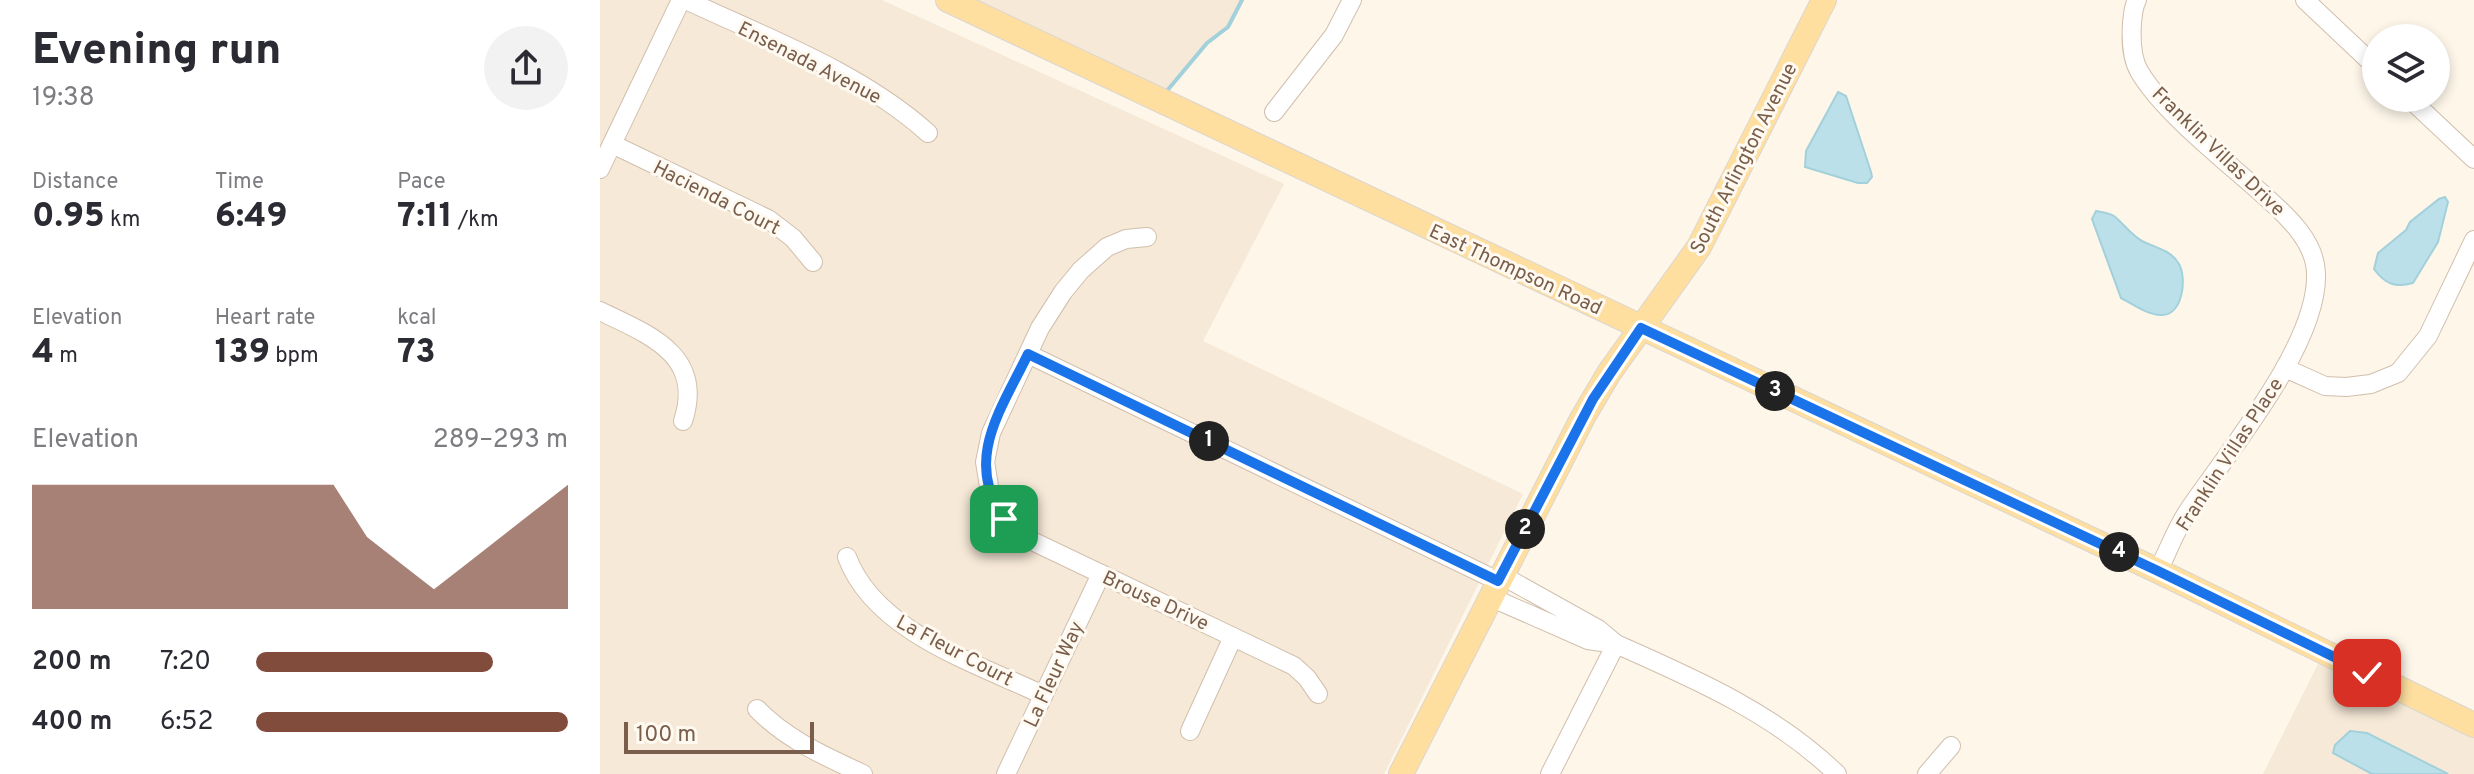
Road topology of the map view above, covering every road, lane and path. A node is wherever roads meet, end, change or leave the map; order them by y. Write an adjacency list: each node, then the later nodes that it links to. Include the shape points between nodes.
1 (683, 0): 10 (street, Ensenada Avenue, via 863,85); 11 (street)
2 (948, 0): 18 (main road, East Thompson Road)
3 (1352, 0): 8 (street, via 1334,35)
4 (1824, 0): 18 (main road, South Arlington Avenue, via 1710,228)
5 (2137, 0): 20 (street, Franklin Villas Drive, via 2130,40 2137,68 2157,96 2291,219 2308,245 2317,270 2315,297)
6 (2305, 0): 7 (street)
7 (2362, 54)
8 (1274, 112)
9 (2424, 112): 12 (street)
10 (928, 133)
11 (612, 144): 13 (street); 16 (street, Hacienda Court, via 768,219)
12 (2474, 159)
13 (600, 169)
14 (1147, 237): 19 (street, via 1113,244 1081,270 1052,307)
15 (2474, 240): 20 (street, Franklin Villas Place, via 2428,336 2398,373 2346,387 2325,386)
16 (813, 262)
17 (600, 311): 21 (street, via 670,351 684,379)
18 (1641, 328): 23 (main road, East Thompson Road); 25 (main road, South Arlington Avenue, via 1593,399)
19 (1028, 354): 24 (street, Brouse Drive, via 987,444 986,481 1004,519 1028,539); 25 (street)
20 (2285, 368): 23 (street, Franklin Villas Place, via 2186,514)
21 (683, 421)
22 (847, 557): 29 (street, La Fleur Court, via 871,596 910,631)
23 (2158, 571): 31 (main road, East Thompson Road)
24 (1101, 574): 26 (street, Brouse Drive); 29 (street, La Fleur Way)
25 (1496, 584): 27 (street, via 1588,640); 36 (main road, South Arlington Avenue)
26 (1233, 637): 28 (street, Brouse Drive, via 1294,666); 32 (street)
27 (1616, 644): 37 (street); 38 (street, via 1713,687 1773,723)
28 (1318, 694)
29 (1043, 695): 35 (street, La Fleur Way)
30 (757, 709): 34 (street, via 800,743)
31 (2474, 725)
32 (1190, 731)
33 (1951, 746): 39 (street)
34 (863, 774)
35 (1006, 774)
36 (1401, 774)
37 (1550, 774)
38 (1837, 774)
39 (1927, 774)

